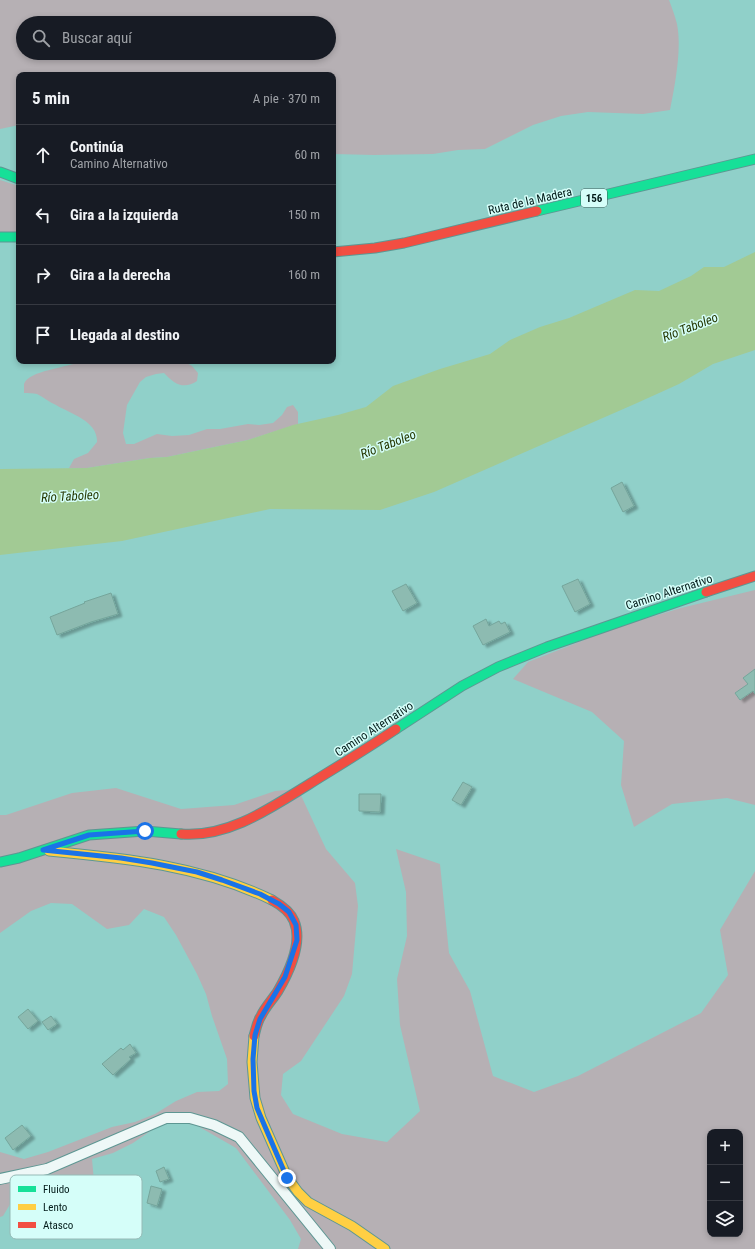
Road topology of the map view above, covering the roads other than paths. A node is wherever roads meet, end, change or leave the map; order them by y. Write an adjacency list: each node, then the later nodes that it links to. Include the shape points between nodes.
1 (755, 159): 6 (main road, Ruta de la Madera / 156, via 404,243)
2 (0, 172): 3 (main road)
3 (16, 178)
4 (0, 237): 5 (main road)
5 (16, 237)
6 (336, 252)
7 (755, 576): 8 (main road, Camino Alternativo, via 547,647 498,667 462,686 267,810 222,830 193,835 145,831 89,835)
8 (43, 850): 9 (main road, Camino Alternativo); 14 (main road, via 152,863 197,872 260,894 289,912 296,925 297,940 285,977 260,1019 255,1035 253,1074 257,1108 287,1178 298,1193 312,1205 354,1227)
9 (0, 862)
10 (18, 1175): 13 (street, via 46,1169 166,1118 190,1118 214,1125 239,1137)
11 (10, 1177): 12 (street)
12 (0, 1179)
13 (330, 1249)
14 (385, 1249)

